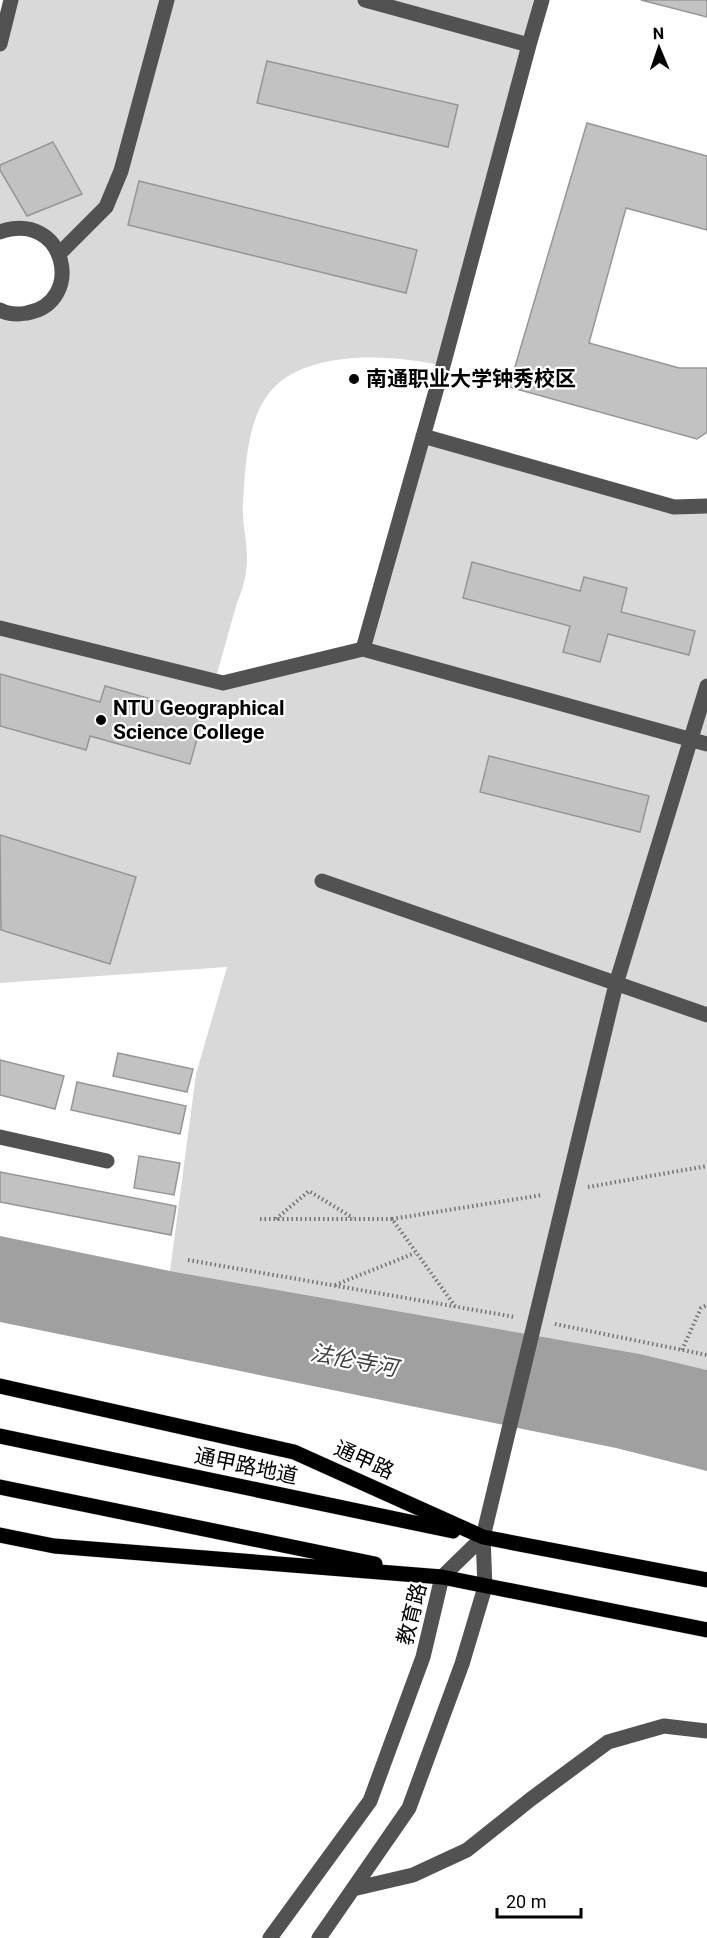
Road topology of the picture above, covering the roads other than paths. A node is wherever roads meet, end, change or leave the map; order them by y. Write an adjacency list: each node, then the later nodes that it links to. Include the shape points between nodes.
1 (12, 0): 5 (street)
2 (167, 0): 8 (street, via 121,171 106,207)
3 (365, 0): 6 (street)
4 (542, 0): 6 (street)
5 (0, 44)
6 (528, 45): 10 (street)
7 (0, 232): 8 (street, via 12,228 40,232)
8 (59, 254): 9 (street, via 61,282 45,306 25,314)
9 (1, 315)
10 (423, 436): 11 (street, via 674,507); 13 (street)
11 (707, 506)
12 (0, 628): 13 (street, via 223,683)
13 (363, 649): 15 (street)
14 (707, 686): 15 (street)
15 (692, 740): 16 (street); 18 (street)
16 (707, 744)
17 (322, 881): 18 (street)
18 (616, 984): 19 (street); 26 (street)
19 (707, 1015)
20 (0, 1137): 21 (street)
21 (107, 1161)
22 (0, 1386): 26 (main road, 通甲路, via 294,1452)
23 (0, 1436): 26 (main road, 通甲路地道)
24 (0, 1487): 27 (main road)
25 (0, 1535): 27 (main road, via 54,1546)
26 (483, 1537): 27 (street, 教育路); 28 (main road, 通甲路); 29 (street)
27 (442, 1577): 29 (main road); 33 (street, 教育路, via 423,1657 370,1801)
28 (707, 1580)
29 (485, 1587): 30 (main road); 32 (street, via 462,1664 409,1808)
30 (707, 1630)
31 (707, 1731): 32 (street, via 664,1726 608,1742 467,1850 412,1875)
32 (353, 1889): 34 (street)
33 (270, 1938)
34 (319, 1938)

